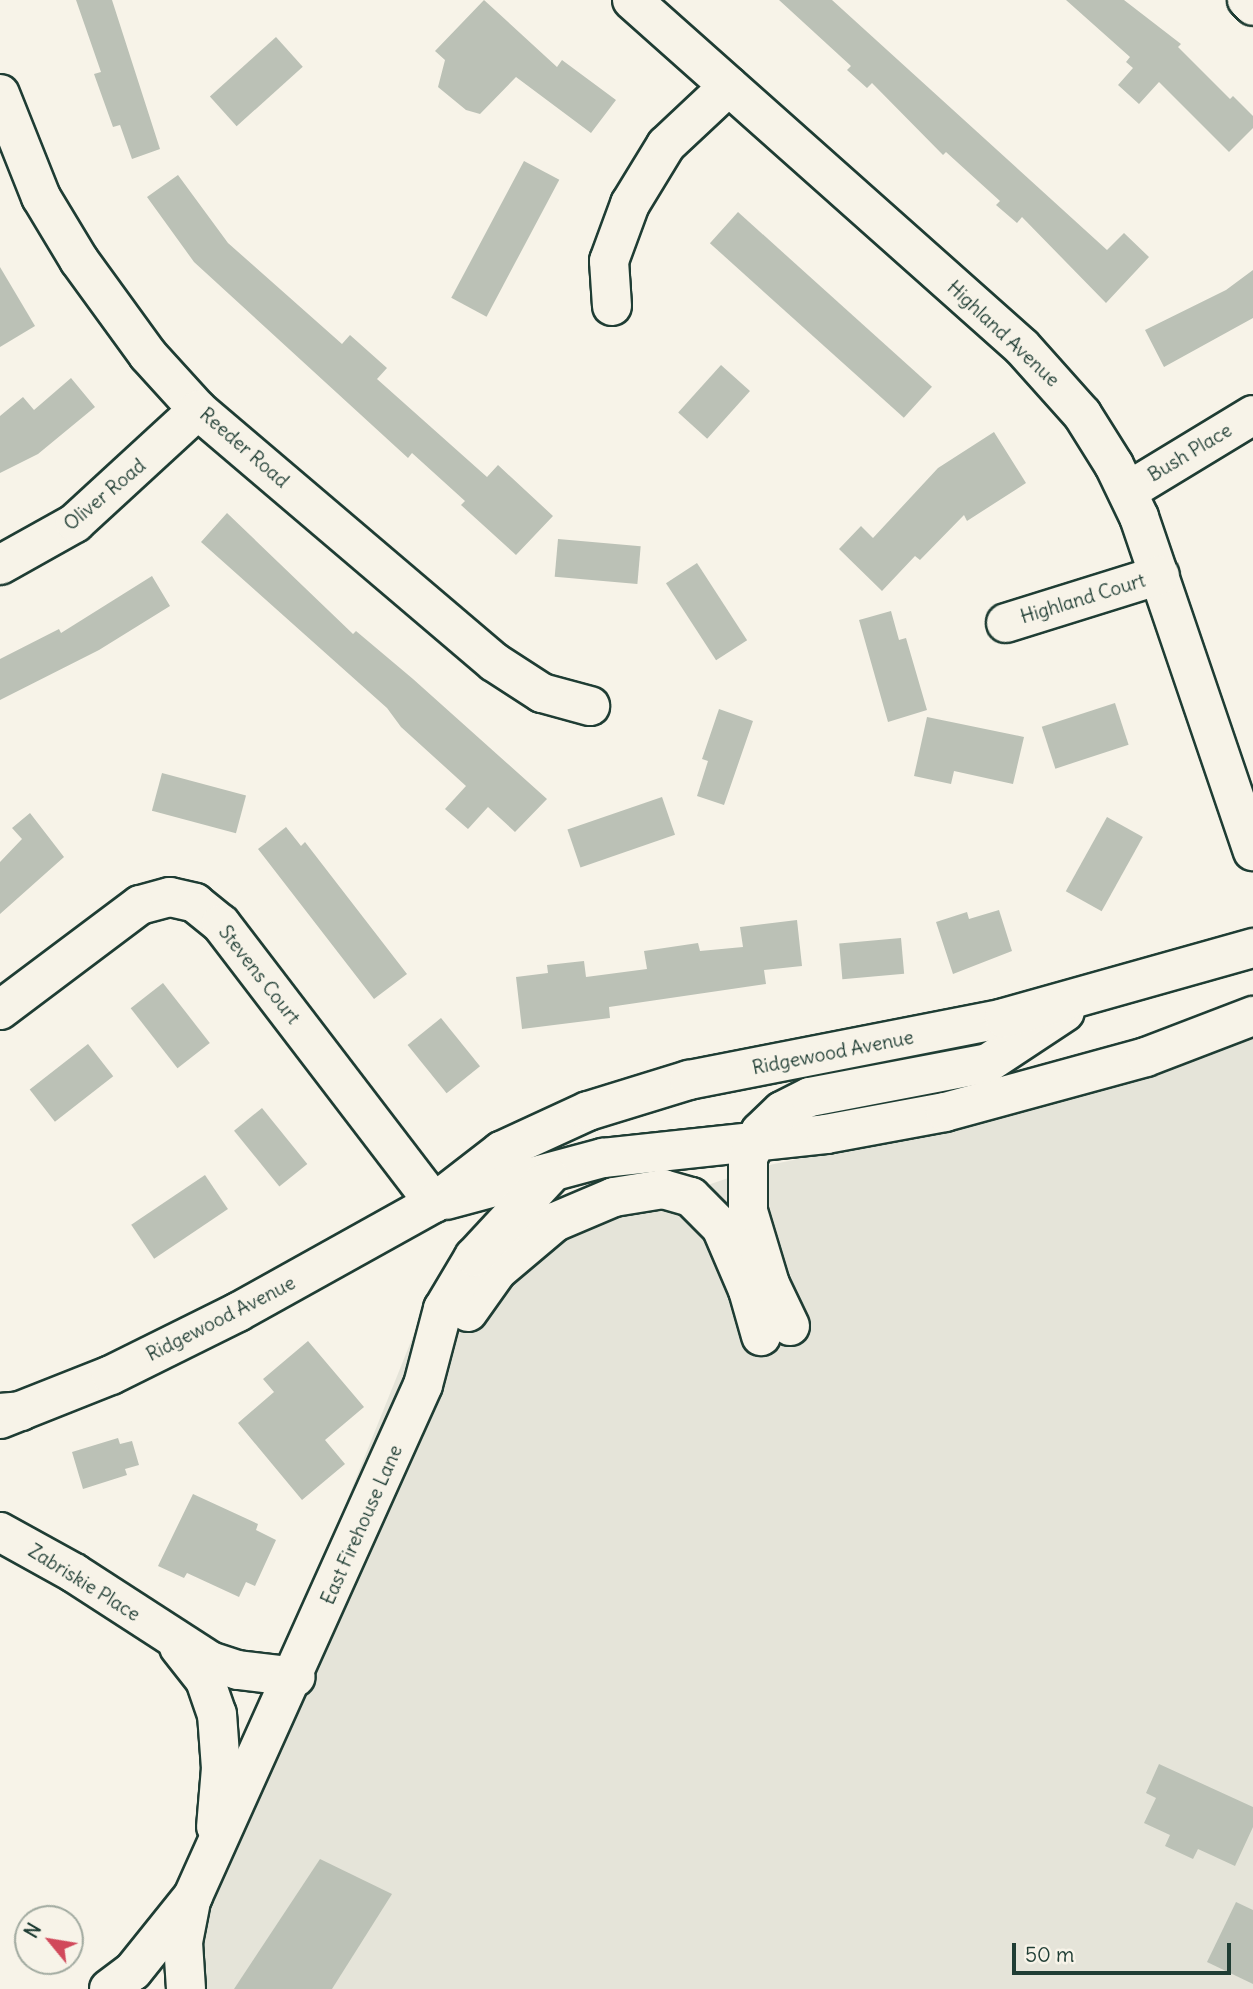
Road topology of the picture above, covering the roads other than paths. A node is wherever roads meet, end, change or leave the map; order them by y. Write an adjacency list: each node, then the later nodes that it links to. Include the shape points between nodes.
1 (632, 0): 4 (main road, Highland Avenue)
2 (1247, 0): 3 (main road)
3 (1253, 6)
4 (729, 86): 6 (main road, via 666,145 629,204 609,261); 9 (main road, Highland Avenue, via 1044,369 1100,439)
5 (0, 94): 7 (main road, Reeder Road, via 41,197 79,260 148,355)
6 (612, 306)
7 (198, 410): 10 (main road, Oliver Road, via 75,523); 13 (main road, Reeder Road, via 494,662 542,693)
8 (1253, 415): 9 (main road, Bush Place)
9 (1128, 491): 11 (main road, Highland Avenue)
10 (0, 565)
11 (1160, 575): 12 (main road, Highland Court); 14 (main road, Highland Avenue)
12 (1006, 623)
13 (590, 706)
14 (1253, 851)
15 (1253, 948): 16 (main road, Ridgewood Avenue)
16 (1090, 995): 19 (main road, via 988,1063 810,1097 782,1111); 21 (main road, Ridgewood Avenue, via 914,1038 635,1094 502,1151)
17 (0, 1010): 21 (main road, Stevens Court, via 141,905 170,897 195,904 221,924)
18 (1253, 1016): 19 (main road, Ridgewood Avenue, via 1146,1057 1005,1097 875,1125)
19 (754, 1142): 20 (main road, Ridgewood Avenue, via 651,1150); 22 (main road, via 745,1176 748,1210 770,1284 776,1331 708,1211 676,1191 644,1191 591,1205 524,1244 474,1301)
20 (552, 1172): 21 (main road, Ridgewood Avenue); 22 (main road, East Firehouse Lane, via 493,1233 457,1281 443,1309)
21 (434, 1203): 23 (main road, Ridgewood Avenue, via 190,1337)
22 (423, 1385): 26 (main road, East Firehouse Lane)
23 (7, 1414)
24 (0, 1532): 25 (main road, Zabriskie Place, via 74,1573)
25 (167, 1636): 26 (main road, via 225,1667); 27 (main road, via 205,1680 217,1714 221,1768)
26 (296, 1676): 27 (main road, East Firehouse Lane)
27 (211, 1858): 28 (main road, East Firehouse Lane)
28 (193, 1896): 29 (main road, via 133,1971); 30 (main road, via 184,1934)
29 (109, 1989)
30 (186, 1989)

